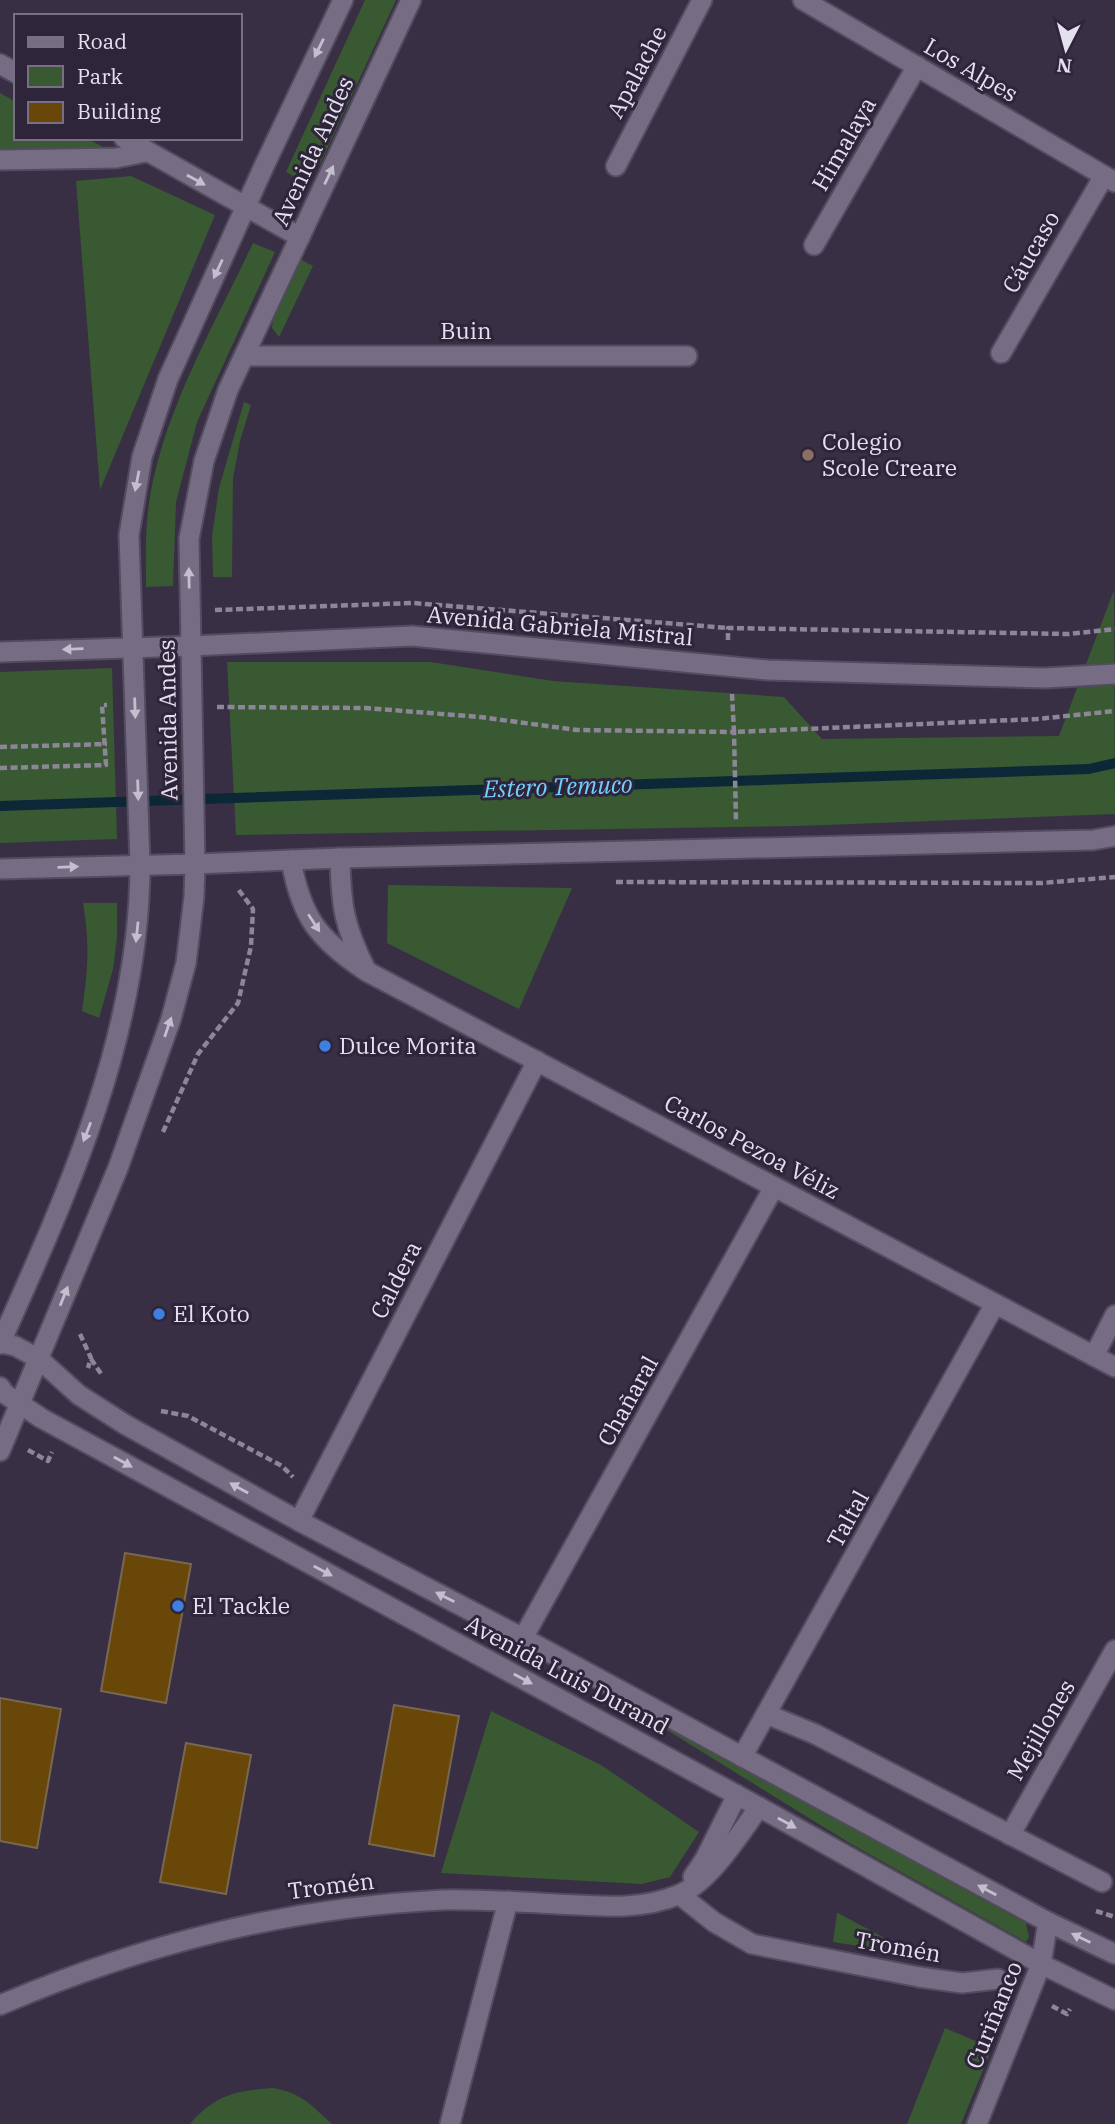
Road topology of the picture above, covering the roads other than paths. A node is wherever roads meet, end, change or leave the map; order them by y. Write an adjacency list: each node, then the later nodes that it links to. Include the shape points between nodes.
1 (343, 0): 11 (street, Avenida Andes, one-way to 11)
2 (411, 0): 12 (street, Avenida Andes, one-way to 2)
3 (702, 0): 9 (street, Apalache)
4 (803, 0): 5 (street, Los Alpes)
5 (917, 66): 10 (street, Los Alpes); 13 (street, Himalaya)
6 (127, 140): 7 (street)
7 (146, 152): 8 (street, via 116,158); 11 (street, one-way to 11)
8 (0, 160)
9 (616, 166)
10 (1110, 179): 14 (street, Cáucaso)
11 (246, 207): 12 (street); 18 (street, Avenida Andes, one-way to 18, via 168,379 142,457 129,534)
12 (300, 237): 15 (street, Avenida Andes)
13 (814, 245)
14 (1001, 353)
15 (244, 356): 16 (street, Buin); 17 (street, Avenida Andes, one-way to 15, via 189,539 195,500 215,424)
16 (687, 356)
17 (191, 646): 18 (street, Avenida Gabriela Mistral); 20 (street, Avenida Gabriela Mistral, via 412,636 767,670 1045,678); 25 (street, Avenida Andes)
18 (133, 648): 19 (street, Avenida Gabriela Mistral, one-way to 19); 24 (street, Avenida Andes, one-way to 24)
19 (0, 652)
20 (1115, 674)
21 (1115, 836): 22 (street)
22 (340, 858): 23 (street); 27 (street, via 341,900 349,936)
23 (291, 860): 25 (street); 27 (street, Carlos Pezoa Véliz, one-way to 27, via 298,895 314,926 337,952)
24 (140, 864): 25 (street); 26 (street, one-way to 24); 32 (street, Avenida Andes, one-way to 32, via 134,958 109,1067 73,1171)
25 (195, 864): 34 (street, Avenida Andes, one-way to 25, via 118,1168 172,1019 186,963)
26 (0, 869)
27 (366, 971): 28 (street, Carlos Pezoa Véliz)
28 (537, 1061): 29 (street, Carlos Pezoa Véliz); 39 (street, Caldera)
29 (774, 1187): 30 (street, Carlos Pezoa Véliz); 40 (street, Chañaral)
30 (995, 1304): 33 (street, Carlos Pezoa Véliz); 42 (street, Taltal)
31 (1115, 1315): 33 (street)
32 (0, 1344): 34 (street, Avenida Luis Durand, via 15,1346)
33 (1094, 1356): 35 (street, Carlos Pezoa Véliz)
34 (39, 1359): 37 (street, Avenida Andes); 39 (street, Avenida Luis Durand, one-way to 34, via 126,1425 79,1395)
35 (1115, 1367)
36 (0, 1387): 37 (street, Avenida Luis Durand)
37 (19, 1405): 38 (street, Avenida Andes); 44 (street, Avenida Luis Durand, one-way to 44)
38 (0, 1451)
39 (299, 1521): 40 (street, Avenida Luis Durand, one-way to 39)
40 (523, 1638): 43 (street, Avenida Luis Durand)
41 (1115, 1650): 46 (street, Mejillones)
42 (766, 1714): 43 (street, Taltal); 46 (street, via 815,1734)
43 (742, 1757): 50 (street, Avenida Luis Durand, one-way to 43)
44 (737, 1796): 45 (street, Avenida Luis Durand); 48 (street, via 705,1859)
45 (759, 1807): 48 (street, Tromén, via 715,1867); 52 (street, Avenida Luis Durand, one-way to 52)
46 (1010, 1835): 47 (street)
47 (1102, 1882)
48 (680, 1895): 49 (street, Tromén, via 639,1907); 53 (street, Tromén, via 752,1944 919,1977 962,1983)
49 (508, 1901): 55 (street, Tromén, via 395,1903 272,1919 129,1955); 56 (street)
50 (1048, 1922): 51 (street, Avenida Luis Durand, one-way to 50); 52 (street, Curiñanco)
51 (1115, 1954)
52 (1041, 1964): 54 (street, Avenida Luis Durand); 57 (street, Curiñanco)
53 (998, 1979)
54 (1115, 2000)
55 (0, 2005)
56 (450, 2124)
57 (977, 2124)

